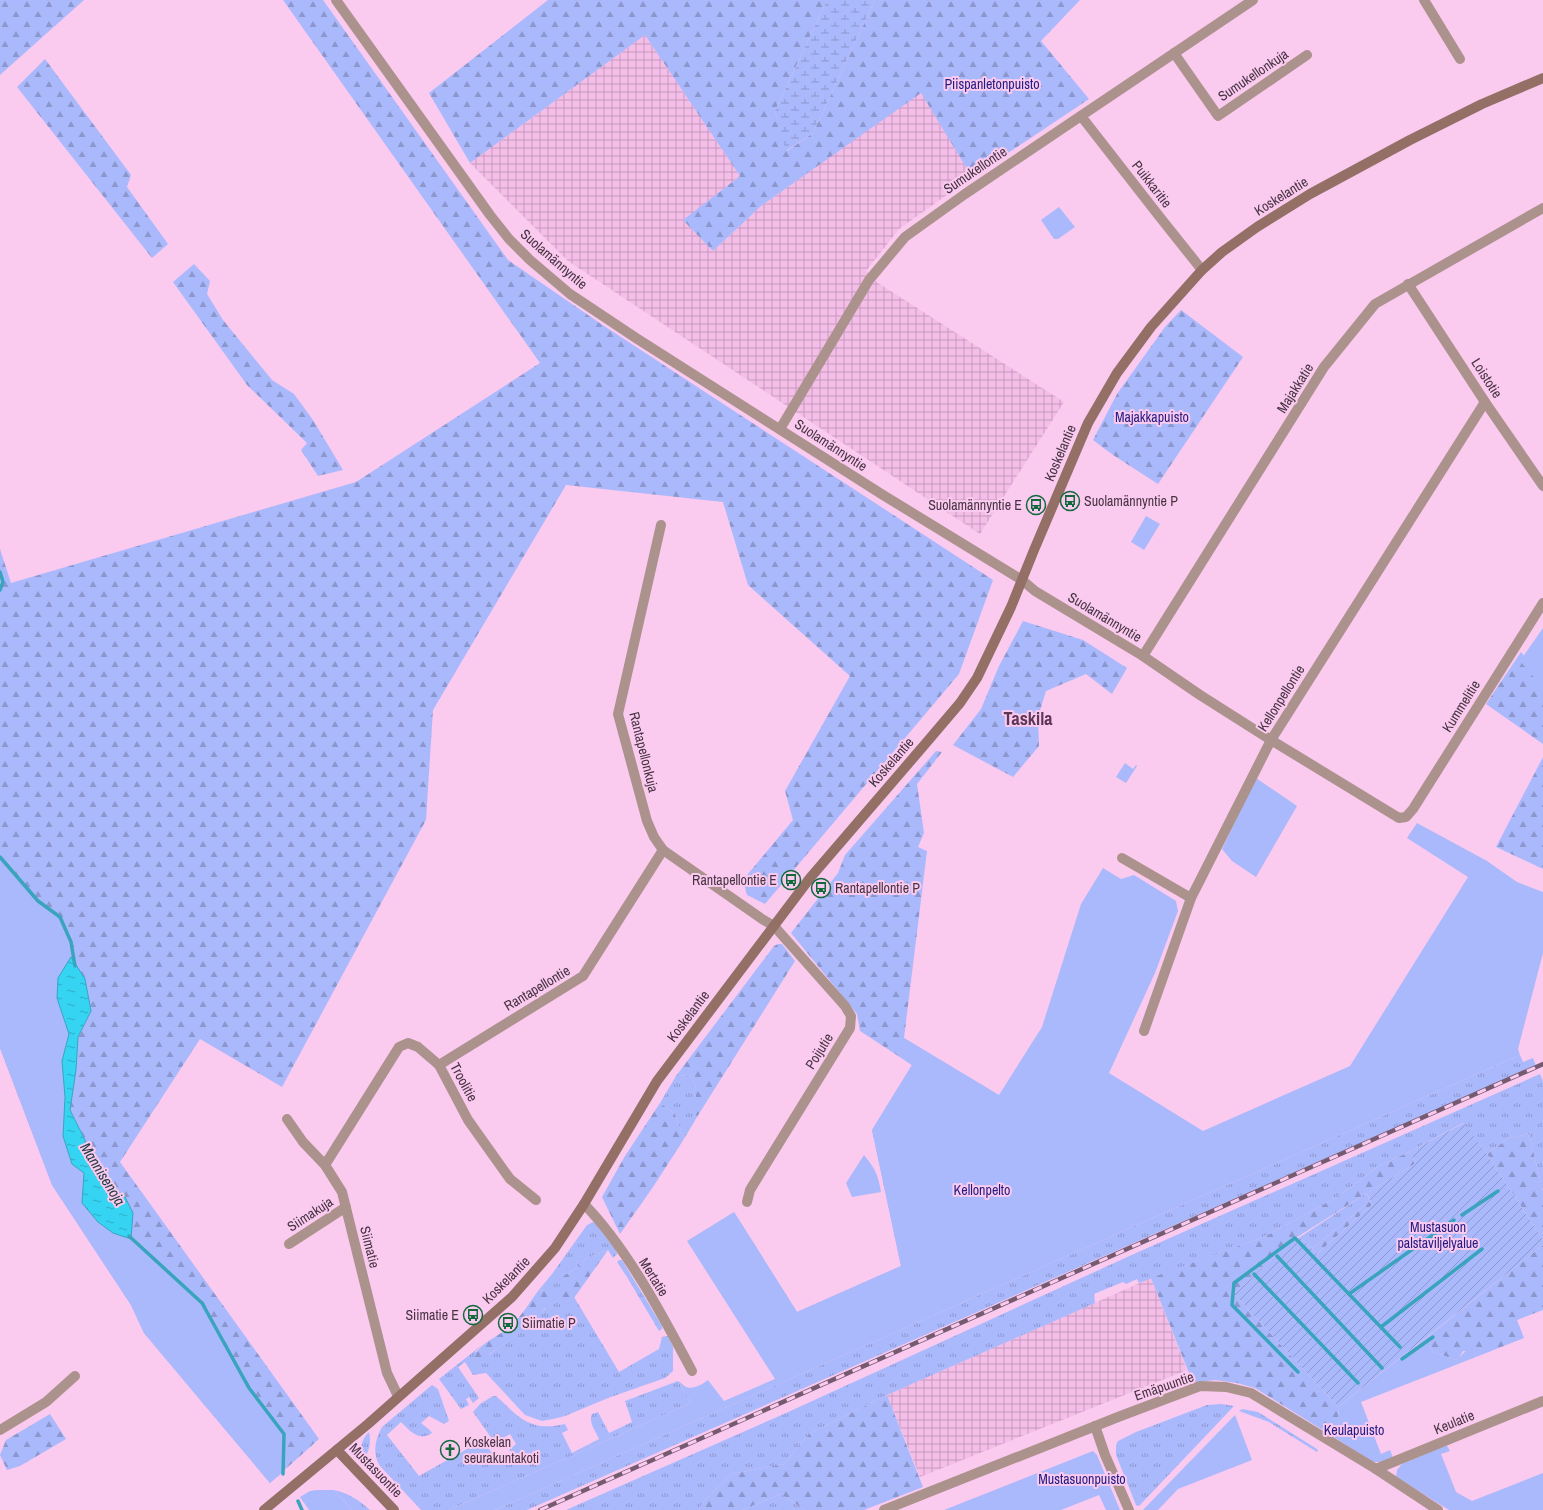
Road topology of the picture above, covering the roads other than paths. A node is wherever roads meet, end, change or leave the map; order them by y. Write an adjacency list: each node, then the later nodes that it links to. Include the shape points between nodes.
1 (336, 0): 13 (street, Suolamännyntie, via 490,215 530,260 570,294)
2 (1253, 0): 4 (street, Sumukellontie)
3 (1424, 0): 6 (street)
4 (1174, 54): 5 (street, Sumukellonkuja, via 1218,116); 8 (street, Sumukellontie)
5 (1308, 55)
6 (1460, 59)
7 (1543, 78): 10 (main road, Koskelantie, via 1482,104 1310,194 1222,252)
8 (1081, 116): 10 (street, Puikkaritie); 13 (street, Sumukellontie, via 905,236 869,280)
9 (1543, 208): 11 (street, Majakkatie)
10 (1202, 270): 16 (main road, Koskelantie, via 1151,327 1116,373 1088,423)
11 (1408, 284): 12 (street, Loistotie); 18 (street, Majakkatie, via 1375,304 1324,367)
12 (1485, 402): 14 (street, Loistotie); 19 (street, Kellonpellontie)
13 (780, 429): 16 (street, Suolamännyntie)
14 (1543, 486)
15 (661, 525): 21 (street, Rantapellonkuja, via 618,714 647,821)
16 (1022, 580): 18 (street, Suolamännyntie, via 1035,591); 24 (main road, Koskelantie, via 977,678 960,703 810,878)
17 (1543, 603): 20 (street, Kummelitie, via 1413,809 1406,817)
18 (1143, 656): 19 (street, Suolamännyntie)
19 (1271, 740): 20 (street, Suolamännyntie); 23 (street, Kellonpellontie)
20 (1399, 818)
21 (663, 850): 24 (street, Rantapellonkuja); 26 (street, Rantapellontie, via 583,976)
22 (1122, 858): 23 (street)
23 (1191, 898): 25 (street, Kellonpellontie)
24 (774, 926): 30 (street, Poijutie, via 849,1011 852,1022 750,1190); 31 (main road, Koskelantie, via 657,1081)
25 (1144, 1031)
26 (440, 1065): 28 (street, Troolitie, via 418,1047 408,1043 399,1047); 29 (street, Troolitie, via 468,1120 510,1179)
27 (287, 1119): 28 (street, Siimatie, via 303,1142)
28 (325, 1165): 32 (street, Siimatie, via 342,1192)
29 (536, 1200)
30 (747, 1202)
31 (584, 1204): 34 (street, Mertatie, via 619,1246); 36 (main road, Koskelantie, via 555,1248 512,1297)
32 (346, 1207): 33 (street, Siimakuja); 36 (street, Siimatie, via 388,1373)
33 (289, 1244)
34 (692, 1371)
35 (75, 1376): 39 (street, via 46,1402)
36 (398, 1396): 40 (main road, Koskelantie)
37 (1543, 1401): 41 (street, Keulatie)
38 (1095, 1426): 41 (street, Emäpuuntie, via 1200,1386 1226,1387 1251,1393); 44 (street, Emäpuuntie); 45 (street)
39 (0, 1430)
40 (337, 1450): 42 (main road, Koskelantie); 43 (main road, Mustasuontie)
41 (1376, 1469): 46 (street, Emäpuuntie)
42 (264, 1510)
43 (394, 1510)
44 (884, 1510)
45 (1129, 1510)
46 (1438, 1510)

